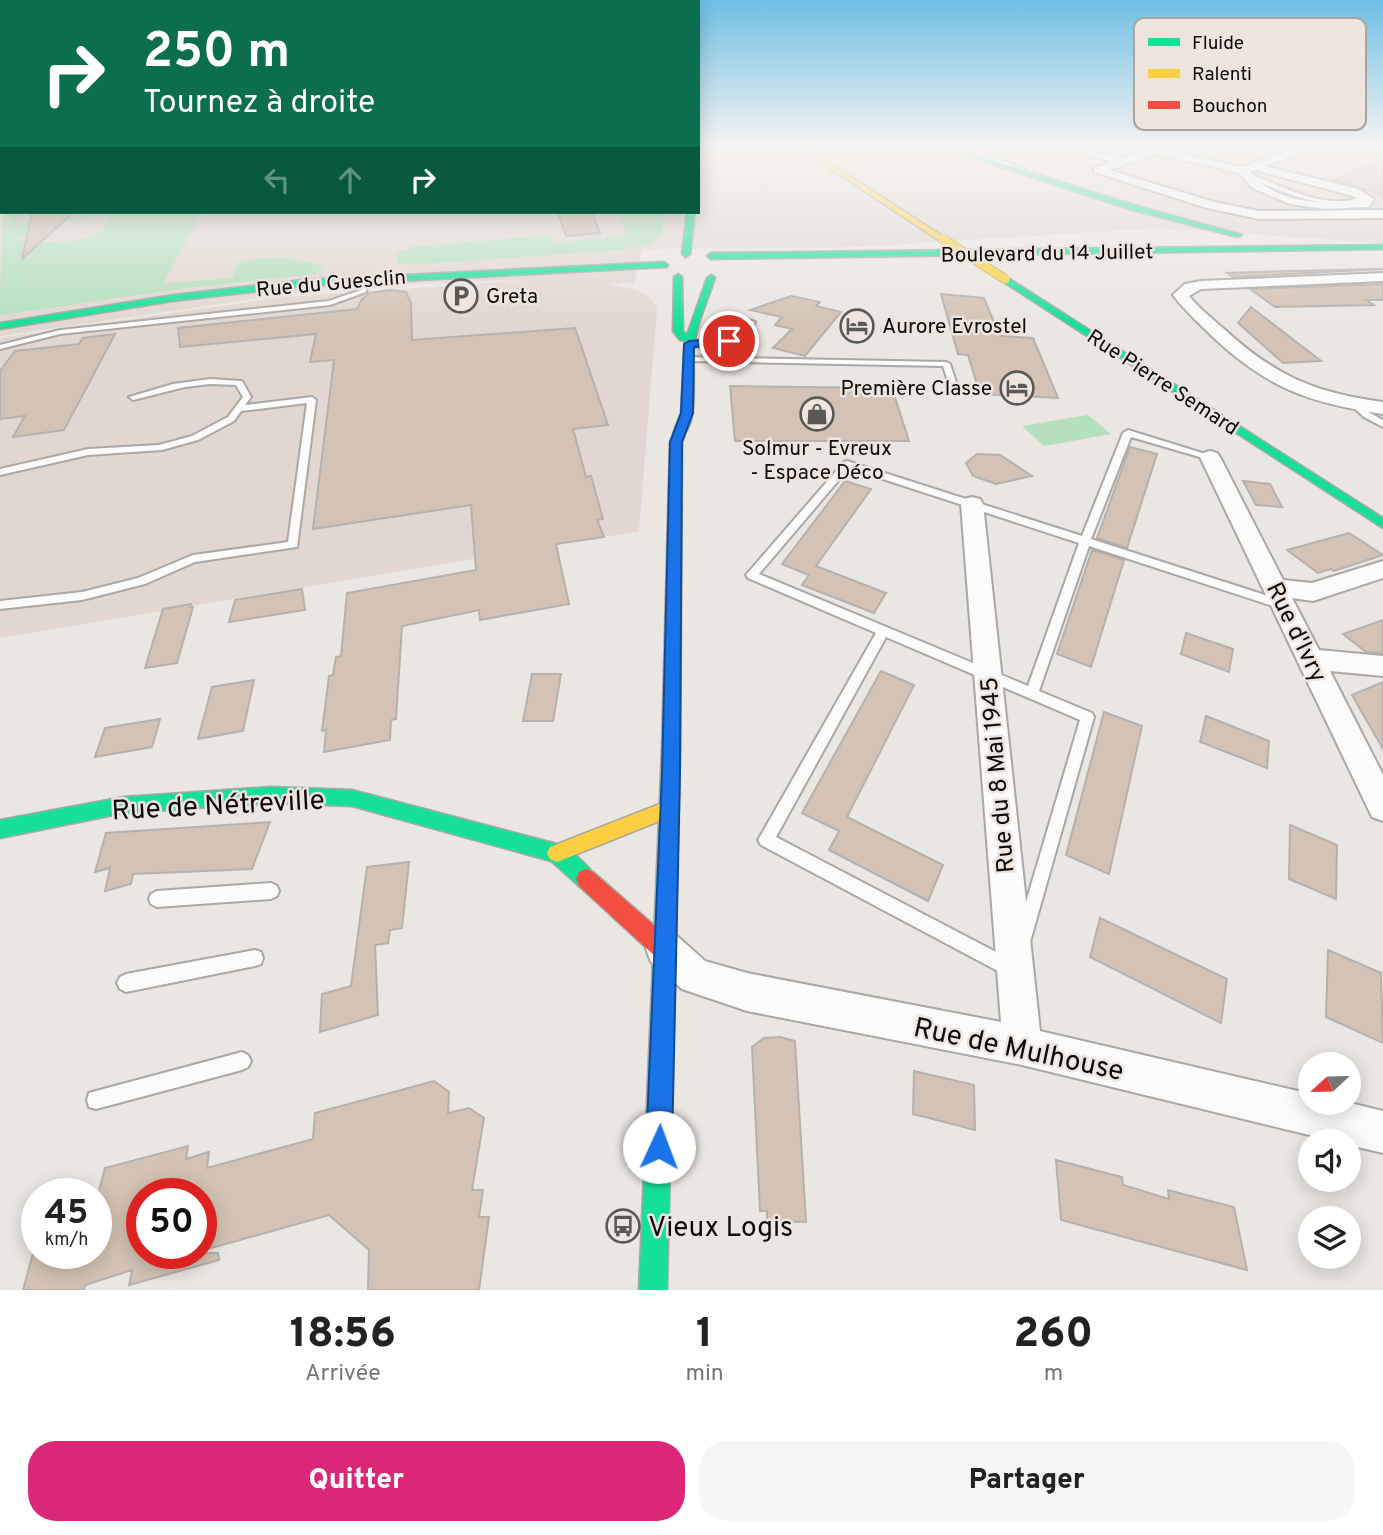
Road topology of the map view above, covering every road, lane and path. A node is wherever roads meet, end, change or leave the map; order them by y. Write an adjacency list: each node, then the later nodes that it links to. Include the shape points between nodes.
1 (893, 206): 16 (main road, Rue Pierre Semard, bridge)
2 (1129, 206): 6 (main road)
3 (1218, 206): 7 (street, via 1259,215)
4 (1319, 206): 7 (street)
5 (1357, 206): 7 (street)
6 (1135, 208): 10 (main road, via 1258,238); 11 (main road, via 1177,228 1183,236)
7 (1340, 211): 9 (street)
8 (691, 214): 12 (main road)
9 (1383, 214)
10 (1383, 244): 11 (main road, Boulevard du 14 Juillet)
11 (1175, 250): 13 (main road, Boulevard du 14 Juillet); 16 (main road, via 1157,256 1037,260)
12 (686, 254): 13 (main road, Boulevard du 14 Juillet); 15 (main road)
13 (712, 256): 17 (main road, via 724,261 727,268)
14 (1383, 258): 16 (main road, Boulevard du 14 Juillet)
15 (664, 265): 18 (main road); 20 (main road, Rue du Guesclin)
16 (1005, 272): 17 (main road, Boulevard du 14 Juillet, via 750,268); 34 (main road, Rue Pierre Semard)
17 (718, 275): 18 (main road, Boulevard du 14 Juillet); 24 (main road)
18 (678, 277): 24 (main road, via 678,331)
19 (1383, 278): 27 (street, via 1201,285 1190,286 1181,295 1270,374 1308,393)
20 (366, 279): 22 (main road, Rue du Guesclin, via 145,302); 23 (lane, via 364,291 330,303 60,332)
21 (751, 322): 24 (lane, via 741,336)
22 (0, 326)
23 (0, 347)
24 (689, 351): 25 (lane, via 946,365); 45 (main road, via 687,413 676,442)
25 (954, 388)
26 (133, 397): 29 (lane, via 182,383 239,383 247,397)
27 (1355, 404): 28 (street); 30 (lane)
28 (1383, 408)
29 (238, 409): 32 (lane, via 231,419 195,438 159,448 88,452); 38 (lane, via 312,400 293,545 193,559 141,581 82,596)
30 (1383, 424)
31 (1210, 457): 35 (lane, via 1128,433); 37 (street, Rue d'Ivry)
32 (0, 472)
33 (972, 504): 35 (lane); 39 (lane, via 847,464 752,575); 42 (street, Rue du 8 Mai 1945)
34 (1383, 524)
35 (1084, 541): 37 (lane); 43 (lane)
36 (1383, 569): 37 (street, via 1313,592)
37 (1280, 597): 40 (street, Rue d'Ivry)
38 (0, 605)
39 (884, 630): 42 (lane); 52 (lane, via 766,840)
40 (1311, 659): 41 (street); 44 (street, Rue d'Ivry)
41 (1383, 666)
42 (988, 674): 43 (lane); 52 (street, Rue du 8 Mai 1945)
43 (1032, 693): 52 (lane, via 1087,717)
44 (1383, 807)
45 (670, 808): 47 (main road); 50 (main road)
46 (0, 829): 47 (main road, Rue de Nétreville, via 124,805 271,795 352,798)
47 (556, 853): 50 (main road, Rue de Nétreville)
48 (271, 891): 49 (lane)
49 (157, 899)
50 (664, 949): 54 (street, Rue de Mulhouse, via 695,976 747,992); 58 (main road)
51 (255, 958): 53 (lane)
52 (1015, 970): 54 (street, Rue du 8 Mai 1945)
53 (126, 983)
54 (1022, 1046): 57 (street, Rue de Mulhouse)
55 (242, 1061): 56 (lane)
56 (96, 1100)
57 (1383, 1132)
58 (653, 1290)

